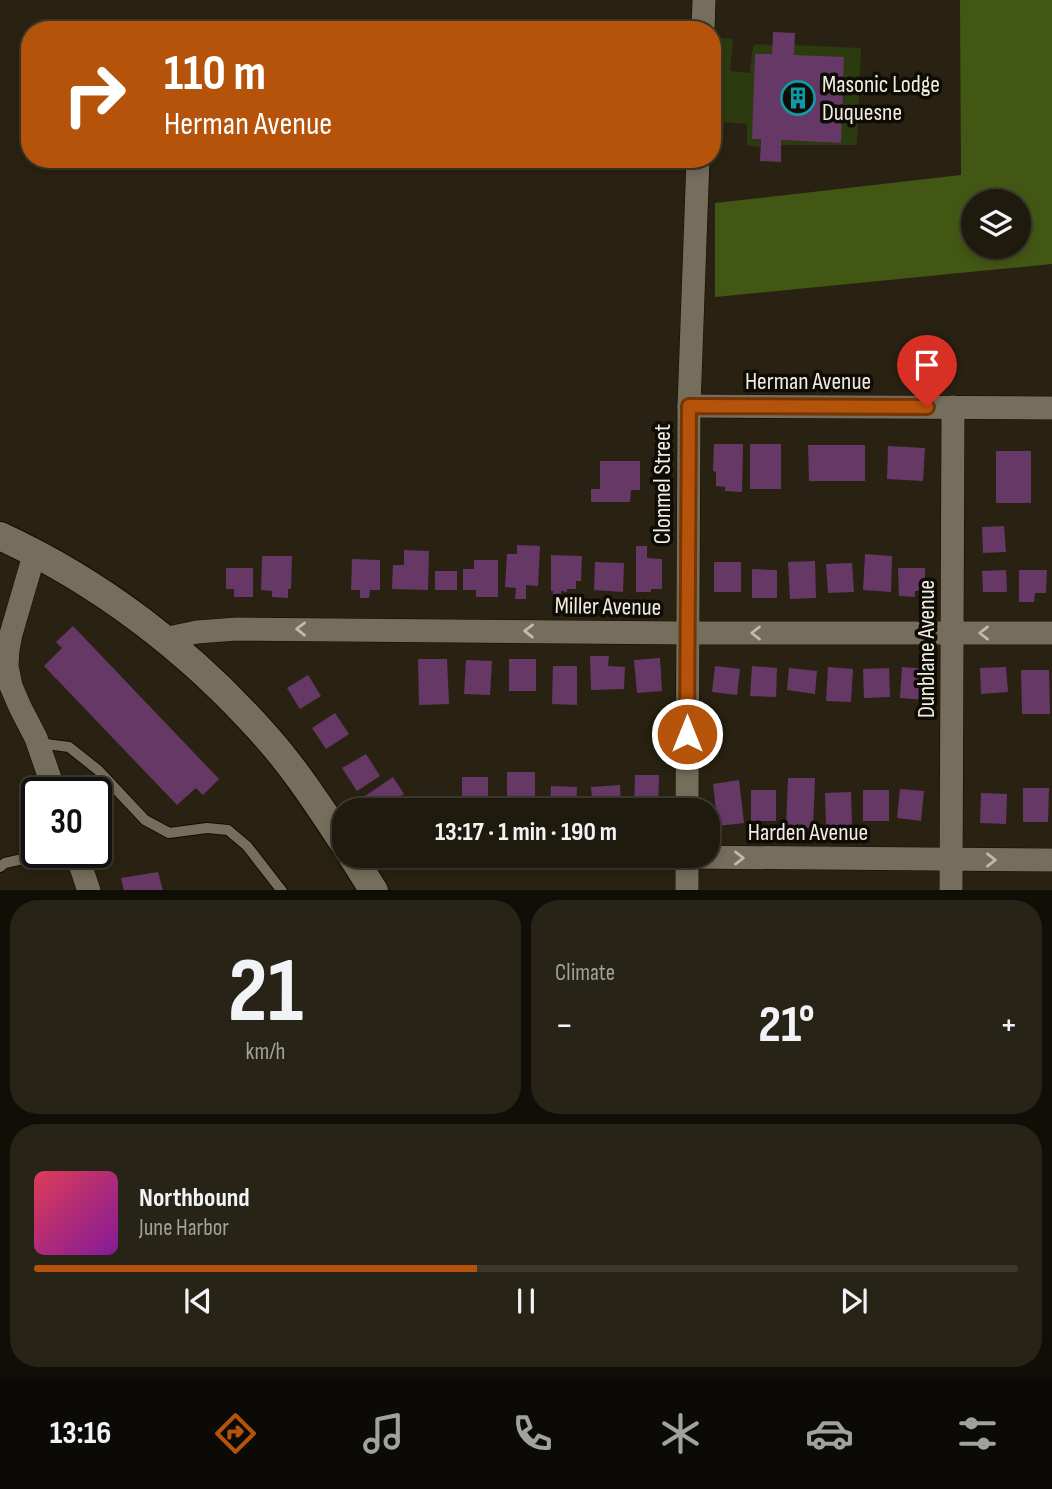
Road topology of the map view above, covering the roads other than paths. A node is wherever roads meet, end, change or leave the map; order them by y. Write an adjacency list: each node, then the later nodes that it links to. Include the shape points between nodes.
1 (704, 0): 2 (street)
2 (703, 21)
3 (698, 168): 4 (street, Clonmel Street)
4 (689, 406): 5 (street, Herman Avenue); 9 (street, Clonmel Street)
5 (953, 407): 6 (street, Herman Avenue); 10 (street, Dunblane Avenue)
6 (1052, 408)
7 (0, 536): 8 (street)
8 (35, 552): 12 (street, via 109,597); 13 (street, via 8,650)
9 (687, 633): 10 (street, Miller Avenue, one-way to 9); 12 (street, Miller Avenue, one-way to 12, via 237,629); 16 (street, Clonmel Street)
10 (952, 633): 11 (street, Miller Avenue, one-way to 10); 20 (street, Dunblane Avenue)
11 (1052, 633)
12 (164, 639): 17 (street, via 263,733)
13 (7, 692): 14 (street)
14 (38, 743): 15 (street); 27 (lane, via 69,747 98,770 145,820 169,833 228,830 247,846)
15 (50, 777)
16 (687, 798)
17 (332, 825)
18 (720, 856): 20 (street, Harden Avenue, one-way to 20)
19 (21, 859): 22 (lane)
20 (951, 859): 21 (street, Harden Avenue, one-way to 21); 30 (street, Dunblane Avenue)
21 (1052, 860)
22 (2, 863)
23 (81, 868): 26 (street)
24 (359, 868): 28 (street)
25 (687, 868): 29 (street)
26 (89, 890)
27 (281, 890)
28 (373, 890)
29 (687, 890)
30 (951, 890)

